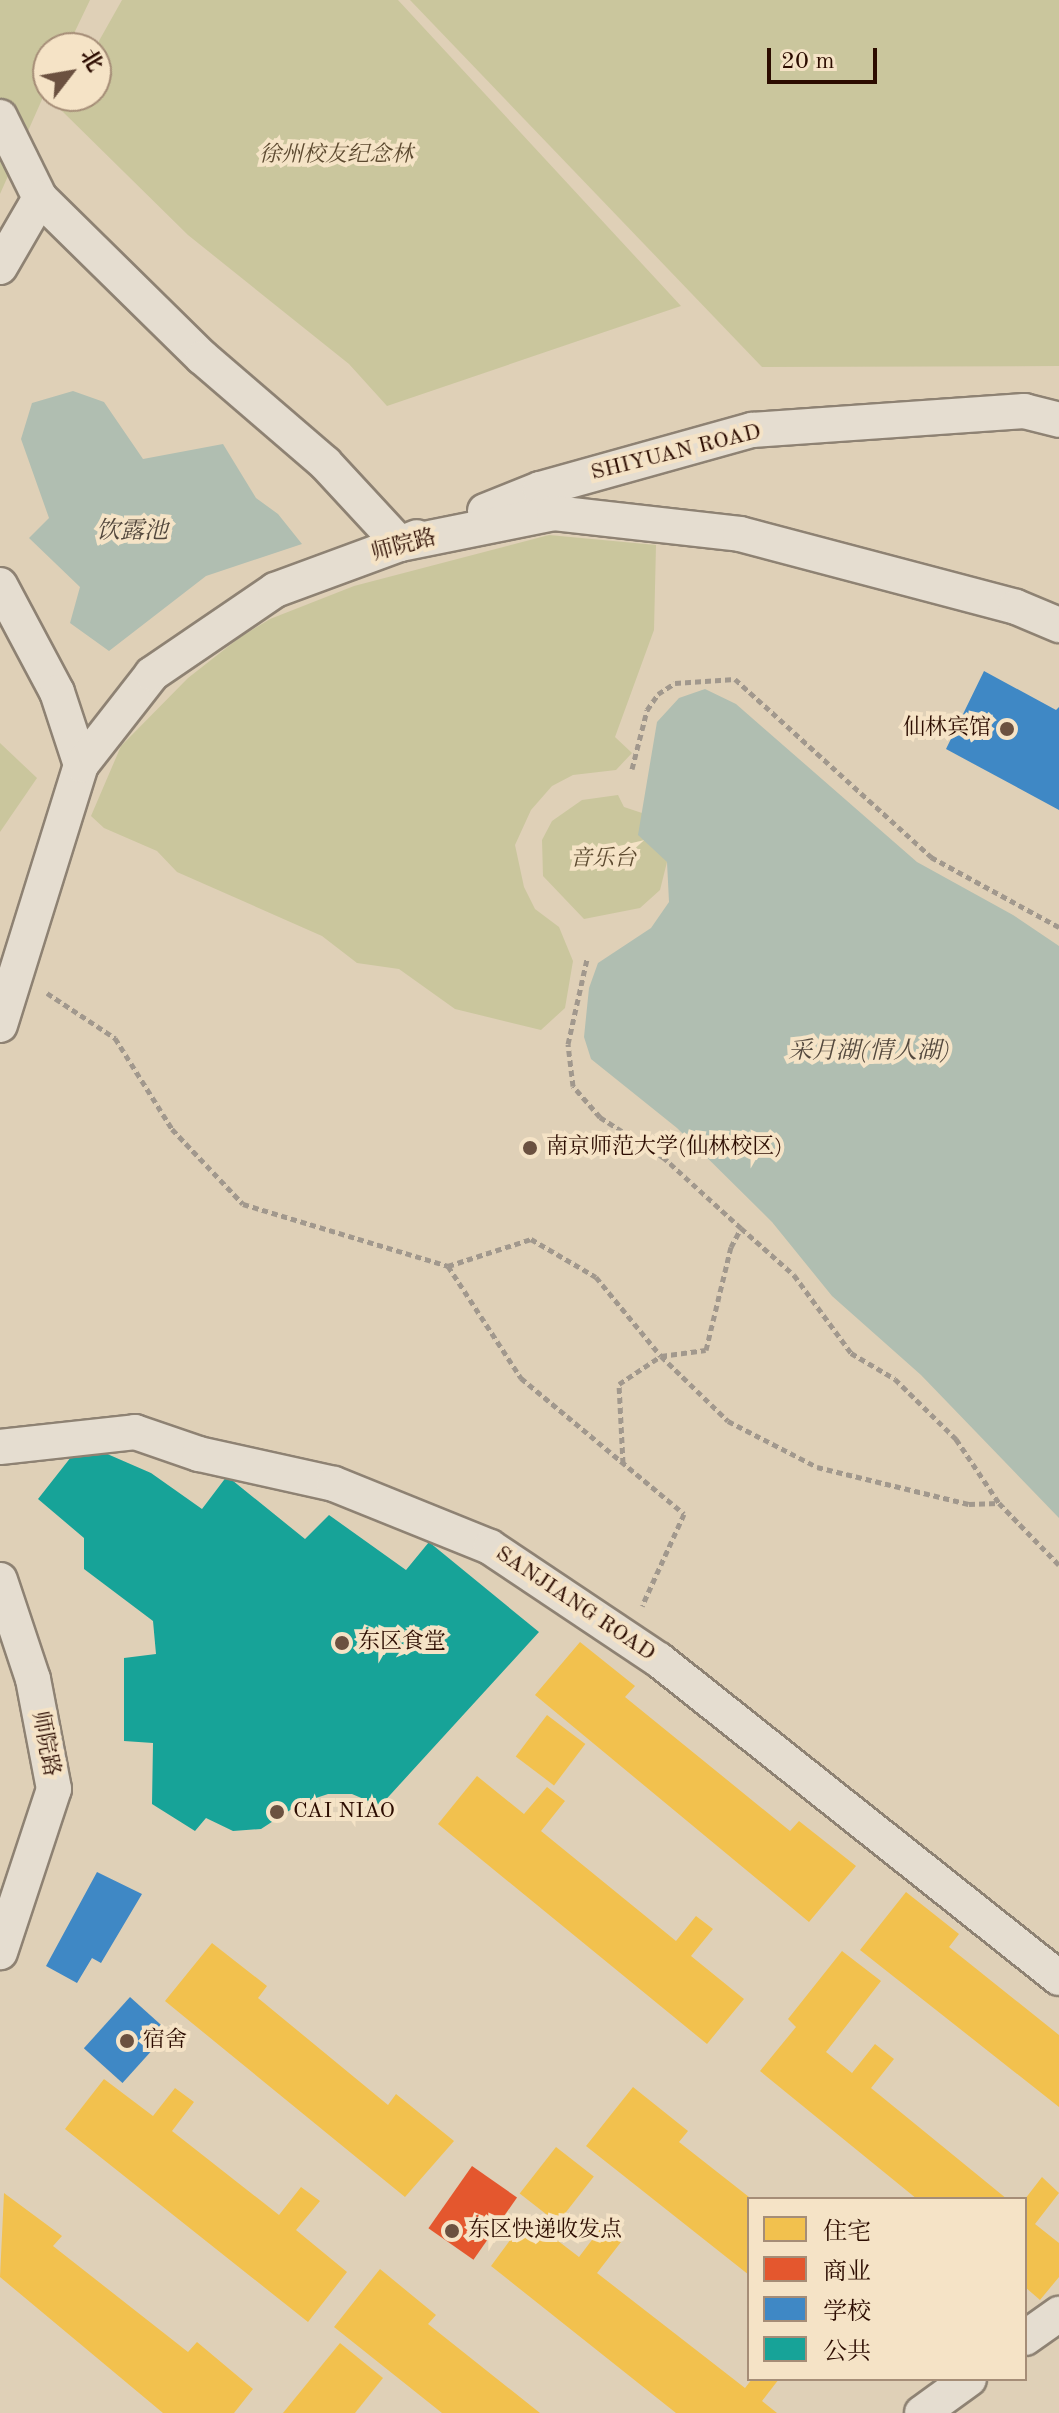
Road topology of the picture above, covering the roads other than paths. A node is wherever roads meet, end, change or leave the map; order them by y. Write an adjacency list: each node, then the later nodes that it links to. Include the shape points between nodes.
1 (0, 117): 2 (street)
2 (40, 198): 3 (street); 5 (street, via 203,358 325,463)
3 (0, 267)
4 (1059, 420): 5 (street, SHIYUAN ROAD, via 1024,411 752,430 540,489)
5 (400, 544): 7 (street, 师院路, via 554,513 740,534 1016,607); 8 (street, 师院路, via 275,590 152,674)
6 (0, 585): 8 (street, via 57,692)
7 (1059, 625)
8 (81, 765): 9 (street, 师院路)
9 (0, 1025)
10 (0, 1447): 13 (street, SANJIANG ROAD, via 135,1432 199,1454 334,1484 490,1547 627,1639)
11 (0, 1580): 12 (street, 师院路, via 33,1679 54,1789)
12 (0, 1952)
13 (1059, 1978)
14 (1059, 2314): 15 (street)
15 (1027, 2337)
16 (966, 2381): 17 (street)
17 (922, 2413)

